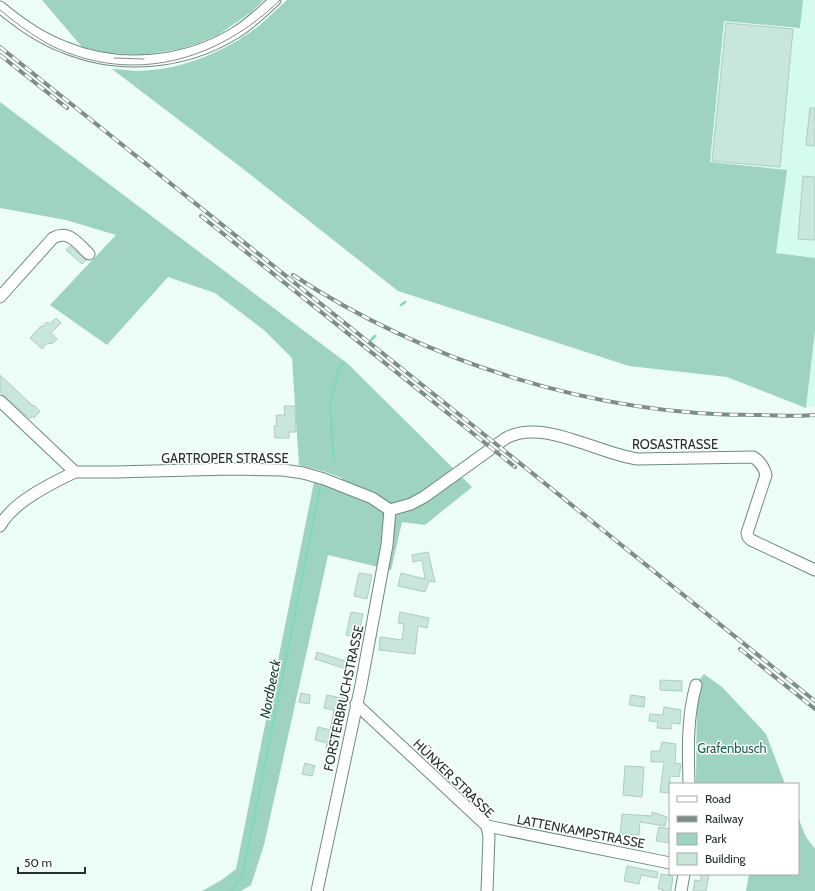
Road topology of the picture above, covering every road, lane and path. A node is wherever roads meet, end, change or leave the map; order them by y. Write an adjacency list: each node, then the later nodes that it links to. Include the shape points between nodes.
1 (275, 0): 2 (street, via 236,33 217,43 196,51 151,61 94,57 64,47 41,36)
2 (0, 7)
3 (89, 254): 4 (street, via 71,238 64,234 59,235 53,238)
4 (0, 297)
5 (0, 401): 6 (street)
6 (75, 472): 7 (street, GARTROPER STRASSE, via 283,470 324,479 372,498); 8 (street, via 25,500)
7 (390, 510): 9 (street, ROSASTRASSE, via 424,497 506,438 523,432 550,434 638,459 753,457 761,464 766,475 747,533 748,537); 11 (street, FORSTERBRUCHSTRASSE, via 387,545)
8 (0, 526)
9 (815, 570)
10 (696, 685): 12 (street, via 691,707)
11 (356, 704): 13 (street, HÜNXER STRASSE); 16 (street, FORSTERBRUCHSTRASSE)
12 (689, 783)
13 (487, 826): 14 (street, LATTENKAMPSTRASSE); 17 (street, HÜNXER STRASSE)
14 (669, 863)
15 (684, 875): 18 (street)
16 (317, 891)
17 (487, 891)
18 (681, 891)

